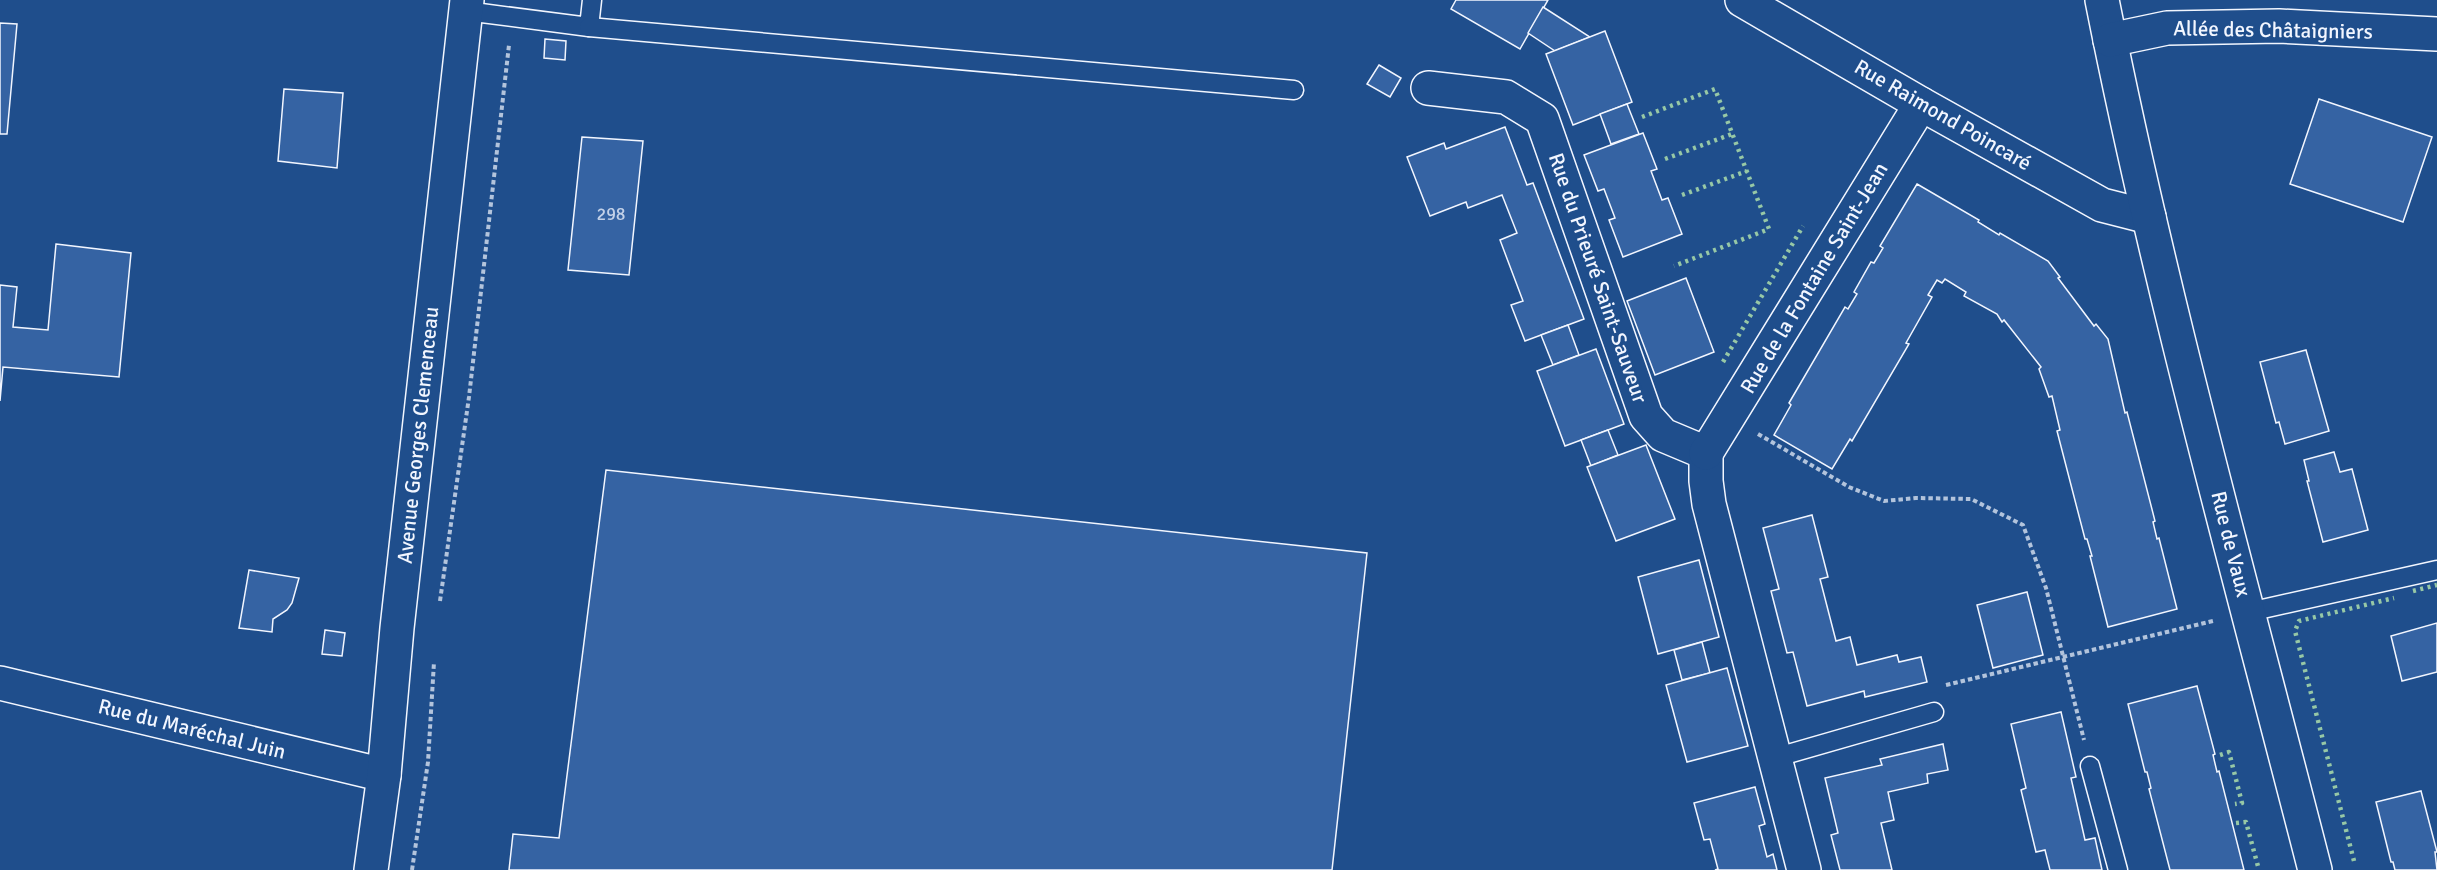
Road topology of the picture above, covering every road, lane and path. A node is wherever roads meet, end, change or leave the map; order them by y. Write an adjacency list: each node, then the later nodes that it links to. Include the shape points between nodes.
1 (592, 0): 6 (lane)
2 (1742, 0): 11 (street, Rue Raimond Poincaré)
3 (2102, 0): 8 (street, Rue de Vaux)
4 (466, 5): 5 (lane); 24 (street, Avenue Georges Clemenceau)
5 (513, 18): 6 (lane); 16 (path, via 469,397)
6 (589, 27): 10 (lane)
7 (2437, 34): 8 (street, Allée des Châtaigniers, via 2278,26 2167,28)
8 (2110, 40): 12 (street, Rue de Vaux)
9 (1428, 88): 14 (street, Rue du Prieuré Saint-Sauveur, via 1506,97 1542,119 1646,416 1663,435)
10 (1294, 90)
11 (1921, 104): 12 (street, Rue Raimond Poincaré, via 2102,205); 13 (street, Rue de la Fontaine Saint-Jean)
12 (2149, 217): 17 (street, Rue de Vaux)
13 (1729, 417): 14 (street, Rue de la Fontaine Saint-Jean); 19 (path, via 1849,487 1884,501 1971,499 2023,525 2046,588)
14 (1707, 453): 22 (street, via 1709,504)
15 (2437, 570): 17 (lane)
16 (439, 609)
17 (2249, 612): 19 (path); 29 (street, Rue de Vaux)
18 (434, 656): 26 (path, via 428,762)
19 (2062, 656): 21 (path, via 1938,687); 23 (path)
20 (0, 683): 24 (street, Rue du Maréchal Juin)
21 (1934, 712): 22 (lane)
22 (1773, 758): 27 (street)
23 (2090, 766): 28 (lane)
24 (384, 775): 25 (street, Avenue Georges Clemenceau)
25 (371, 870)
26 (412, 870)
27 (1804, 870)
28 (2118, 870)
29 (2315, 870)

